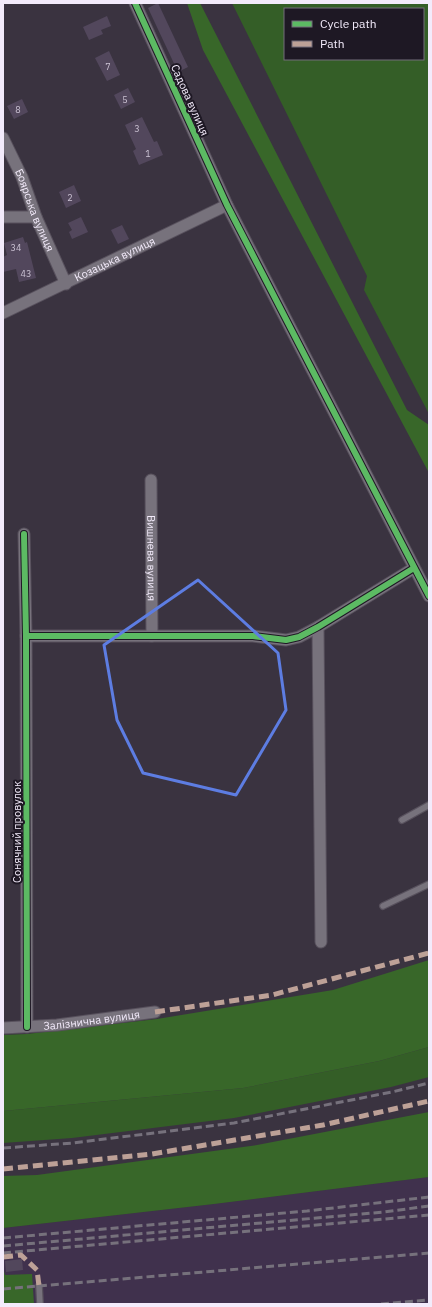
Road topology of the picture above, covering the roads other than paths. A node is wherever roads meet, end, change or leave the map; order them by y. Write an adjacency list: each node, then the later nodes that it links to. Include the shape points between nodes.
1 (135, 3): 3 (street, Садова вулиця)
2 (3, 138): 5 (street, Боярська вулиця, via 22,177)
3 (227, 205): 6 (street, Козацька вулиця); 10 (street, Садова вулиця)
4 (3, 217): 5 (street)
5 (36, 217): 6 (street, Боярська вулиця)
6 (66, 284): 7 (street, Козацька вулиця)
7 (3, 313)
8 (151, 480): 14 (street, Вишнева вулиця)
9 (24, 534): 13 (street, Сонячний провулок)
10 (414, 568): 11 (street, Садова вулиця); 12 (street)
11 (429, 596)
12 (318, 627): 14 (street, via 299,637 286,640 253,636); 19 (street)
13 (26, 636): 14 (street); 21 (street, Сонячний провулок)
14 (152, 636)
15 (429, 805): 16 (lane)
16 (402, 820)
17 (429, 884): 18 (lane)
18 (383, 906)
19 (321, 942)
20 (155, 1012): 21 (street, Залізнична вулиця)
21 (27, 1027): 22 (street, Залізнична вулиця)
22 (3, 1028)
23 (39, 1286): 24 (lane)
24 (40, 1304)

